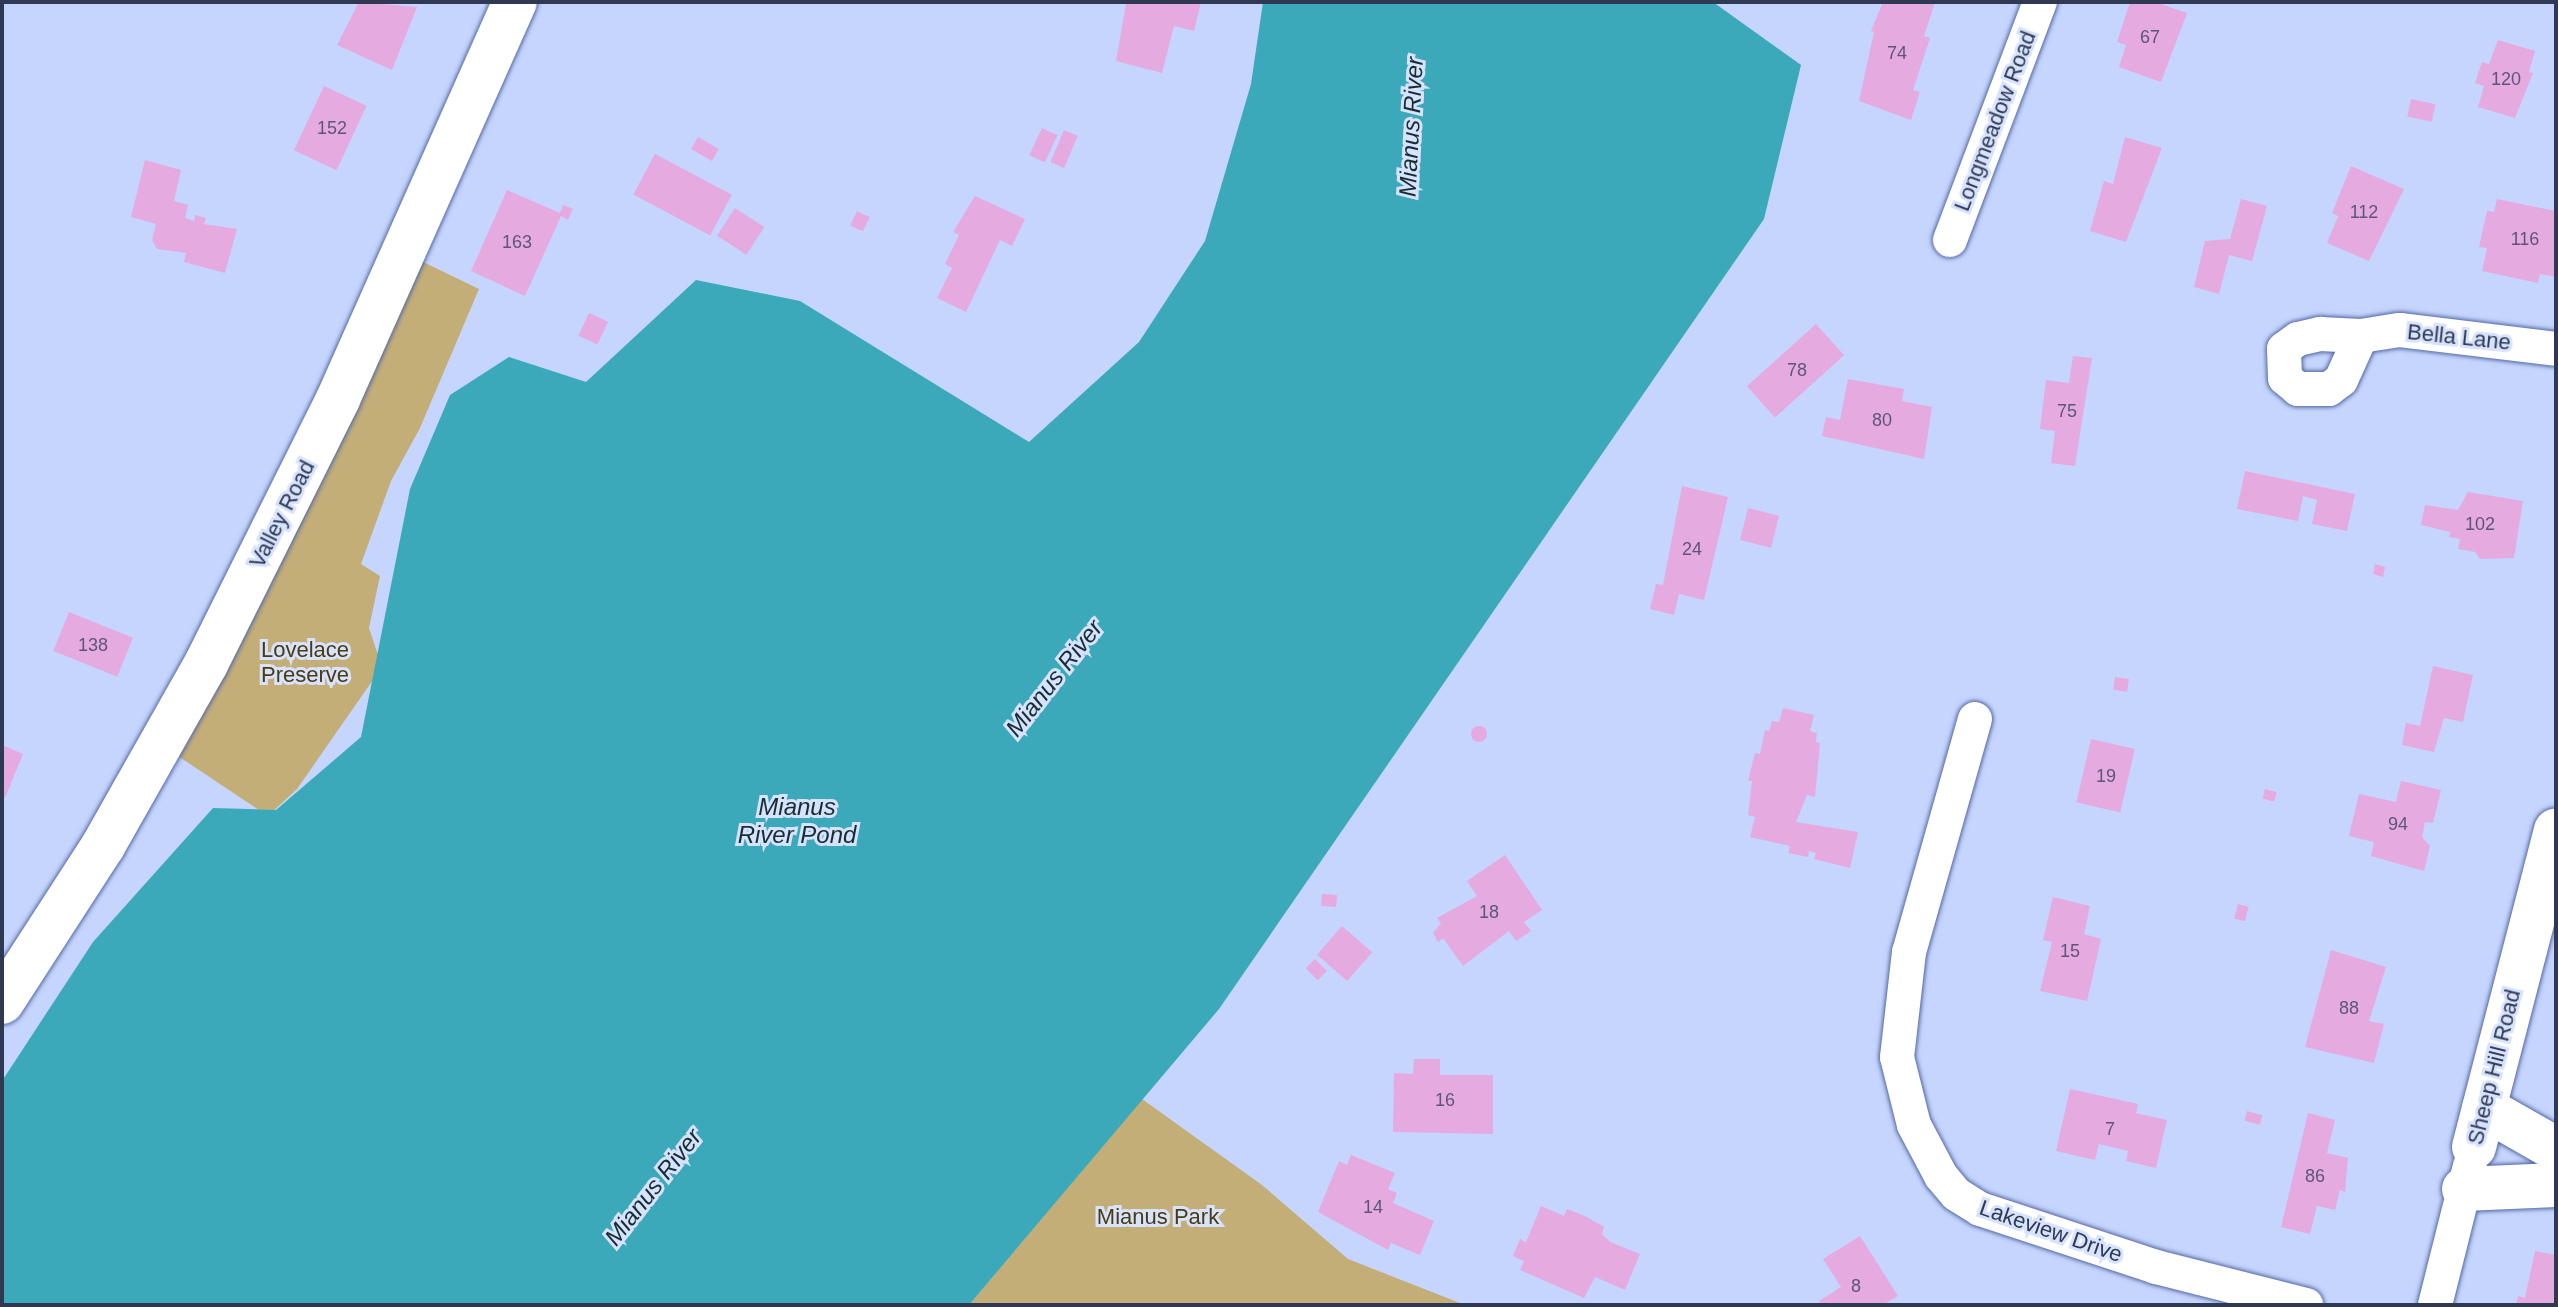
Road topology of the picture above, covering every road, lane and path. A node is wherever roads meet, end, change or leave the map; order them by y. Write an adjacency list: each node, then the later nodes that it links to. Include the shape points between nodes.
1 (515, 2): 8 (main road, Valley Road, via 338,399 206,664 103,846)
2 (2040, 2): 3 (street, Longmeadow Road)
3 (1950, 240)
4 (2361, 336): 5 (street, Bella Lane, via 2415,331)
5 (2556, 349)
6 (1975, 719): 13 (street, Lakeview Drive, via 1909,952 1897,1057 1914,1125 1941,1176 1956,1194 1980,1209 2156,1267)
7 (2556, 830): 9 (main road, Sheep Hill Road)
8 (2, 1002)
9 (2479, 1128): 10 (main road); 12 (street, Sheep Hill Road)
10 (2556, 1149)
11 (2556, 1185): 12 (main road)
12 (2464, 1189): 14 (street, Sheep Hill Road)
13 (2306, 1305)
14 (2435, 1305)

